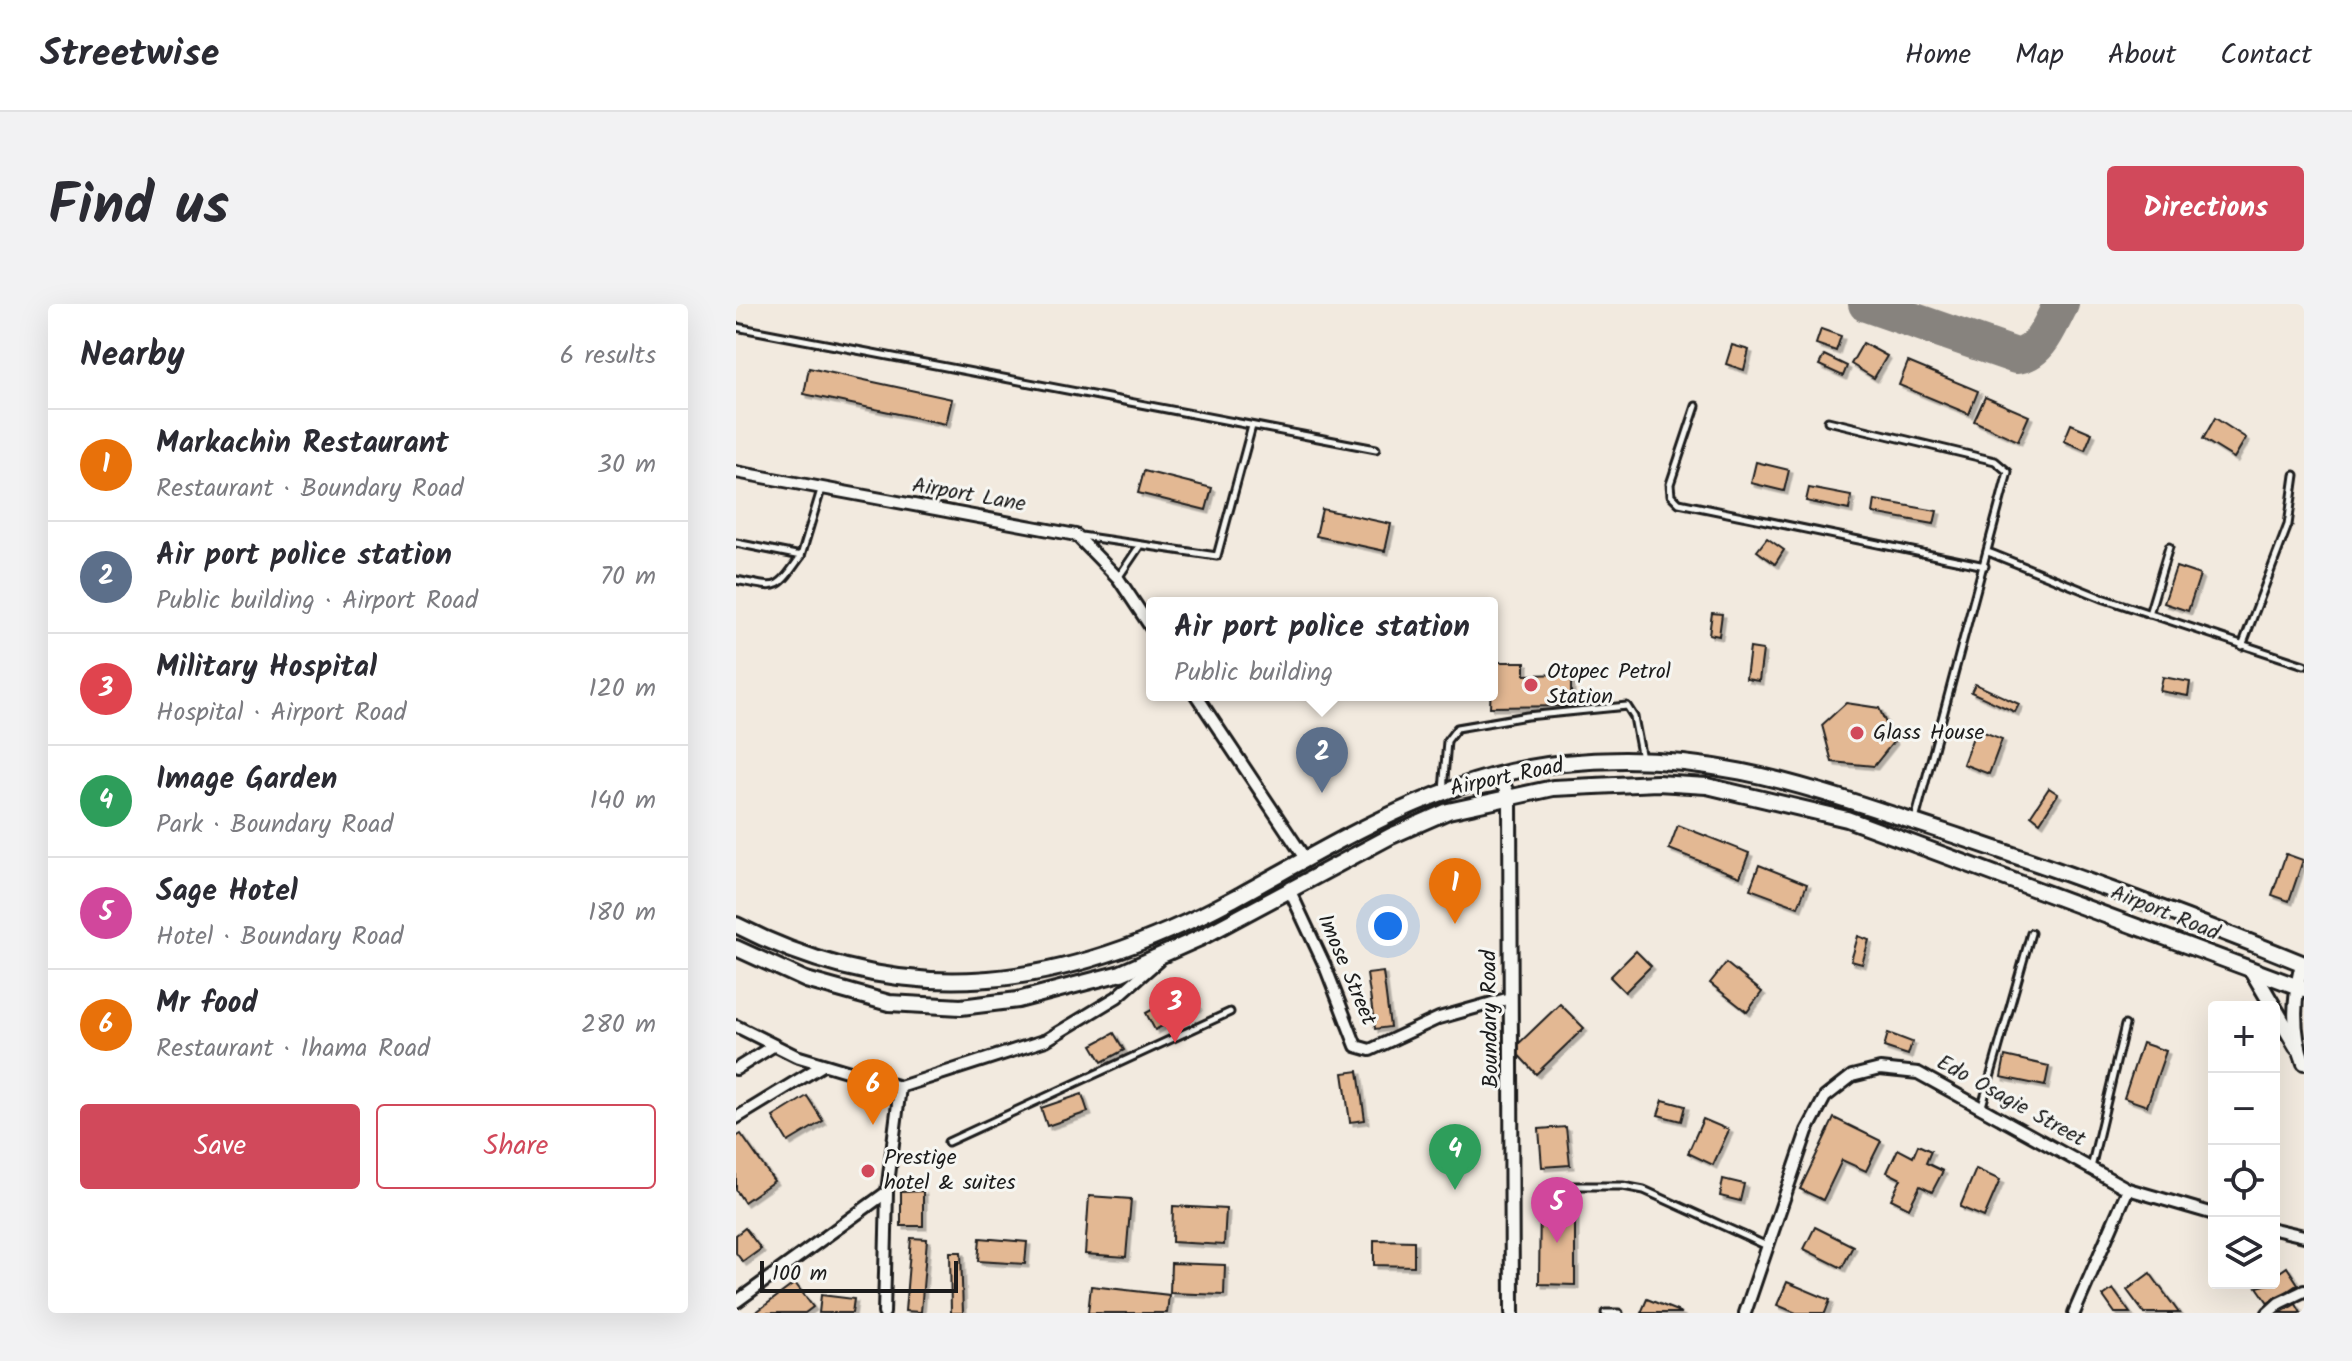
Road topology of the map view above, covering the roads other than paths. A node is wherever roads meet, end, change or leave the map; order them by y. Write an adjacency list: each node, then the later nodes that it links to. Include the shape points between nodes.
1 (736, 327): 4 (lane)
2 (1696, 406): 15 (lane, via 1670,484 1679,503)
3 (1828, 421): 13 (lane, via 2001,463 2009,479)
4 (1252, 426): 5 (lane); 11 (lane, via 1217,556)
5 (1376, 449)
6 (736, 472): 8 (street, Airport Lane)
7 (2295, 475): 20 (lane, via 2288,525)
8 (821, 488): 9 (street, Airport Lane); 14 (lane)
9 (1076, 535): 11 (lane); 16 (street)
10 (736, 543): 14 (lane)
11 (1139, 546): 16 (lane)
12 (2169, 547): 18 (lane)
13 (1988, 552): 15 (lane); 18 (lane)
14 (801, 556): 17 (lane, via 774,587)
15 (1985, 566): 27 (lane)
16 (1118, 578): 19 (street)
17 (736, 580)
18 (2149, 614): 20 (lane)
19 (1146, 620)
20 (2242, 646): 21 (lane)
21 (2304, 665)
22 (1200, 701): 28 (street)
23 (1642, 760): 24 (main road, Airport Road, via 1564,763); 25 (lane, via 1627,706 1513,718 1457,728 1447,741); 27 (main road, Airport Road, via 1757,773)
24 (1499, 775): 25 (main road, Airport Road); 26 (street, Boundary Road)
25 (1443, 792): 28 (main road, Airport Road)
26 (1510, 799): 29 (main road, Airport Road, via 1448,811); 36 (main road, Airport Road, via 1553,788 1657,783 1772,799 1847,819); 38 (street, Boundary Road)
27 (1914, 822): 35 (main road, Airport Road)
28 (1304, 857): 32 (main road, Airport Road)
29 (1290, 891): 34 (main road, Airport Road); 38 (street, Imose Street, via 1356,1046 1370,1050 1439,1018)
30 (736, 925): 32 (main road, Airport Road, via 830,963 929,981 1054,971)
31 (2031, 933): 47 (lane)
32 (1162, 934): 34 (main road)
33 (736, 948): 34 (main road, Airport Road, via 806,980 889,1003 961,1007 1077,986)
34 (1168, 952): 46 (street, via 1117,997 1046,1040)
35 (2303, 964): 37 (street)
36 (2253, 972): 37 (main road, Airport Road); 43 (main road)
37 (2300, 987): 43 (street)
38 (1510, 998): 61 (street, Boundary Road)
39 (1230, 1012): 49 (lane)
40 (2125, 1025): 50 (lane)
41 (736, 1026): 42 (street)
42 (773, 1046): 44 (street); 45 (street)
43 (2302, 1058)
44 (823, 1065): 46 (street); 48 (street)
45 (736, 1069)
46 (900, 1087): 53 (street)
47 (1982, 1106): 50 (street, Edo Osagie Street); 57 (street, Edo Osagie Street, via 1918,1073 1880,1069 1852,1076 1825,1097 1807,1131)
48 (736, 1118)
49 (948, 1142)
50 (2091, 1168): 52 (street, Edo Osagie Street)
51 (1561, 1186): 57 (lane, via 1644,1190)
52 (2128, 1189): 54 (street, Edo Osagie Street); 65 (street)
53 (887, 1192): 59 (street); 60 (street)
54 (2208, 1212)
55 (2280, 1230): 56 (street)
56 (2304, 1236)
57 (1768, 1246): 64 (street, Edo Osagie Street)
58 (2304, 1291): 66 (street)
59 (736, 1302)
60 (884, 1313)
61 (1512, 1313)
62 (1605, 1313): 63 (lane)
63 (1619, 1313)
64 (1745, 1313)
65 (2074, 1313)
66 (2268, 1313)

